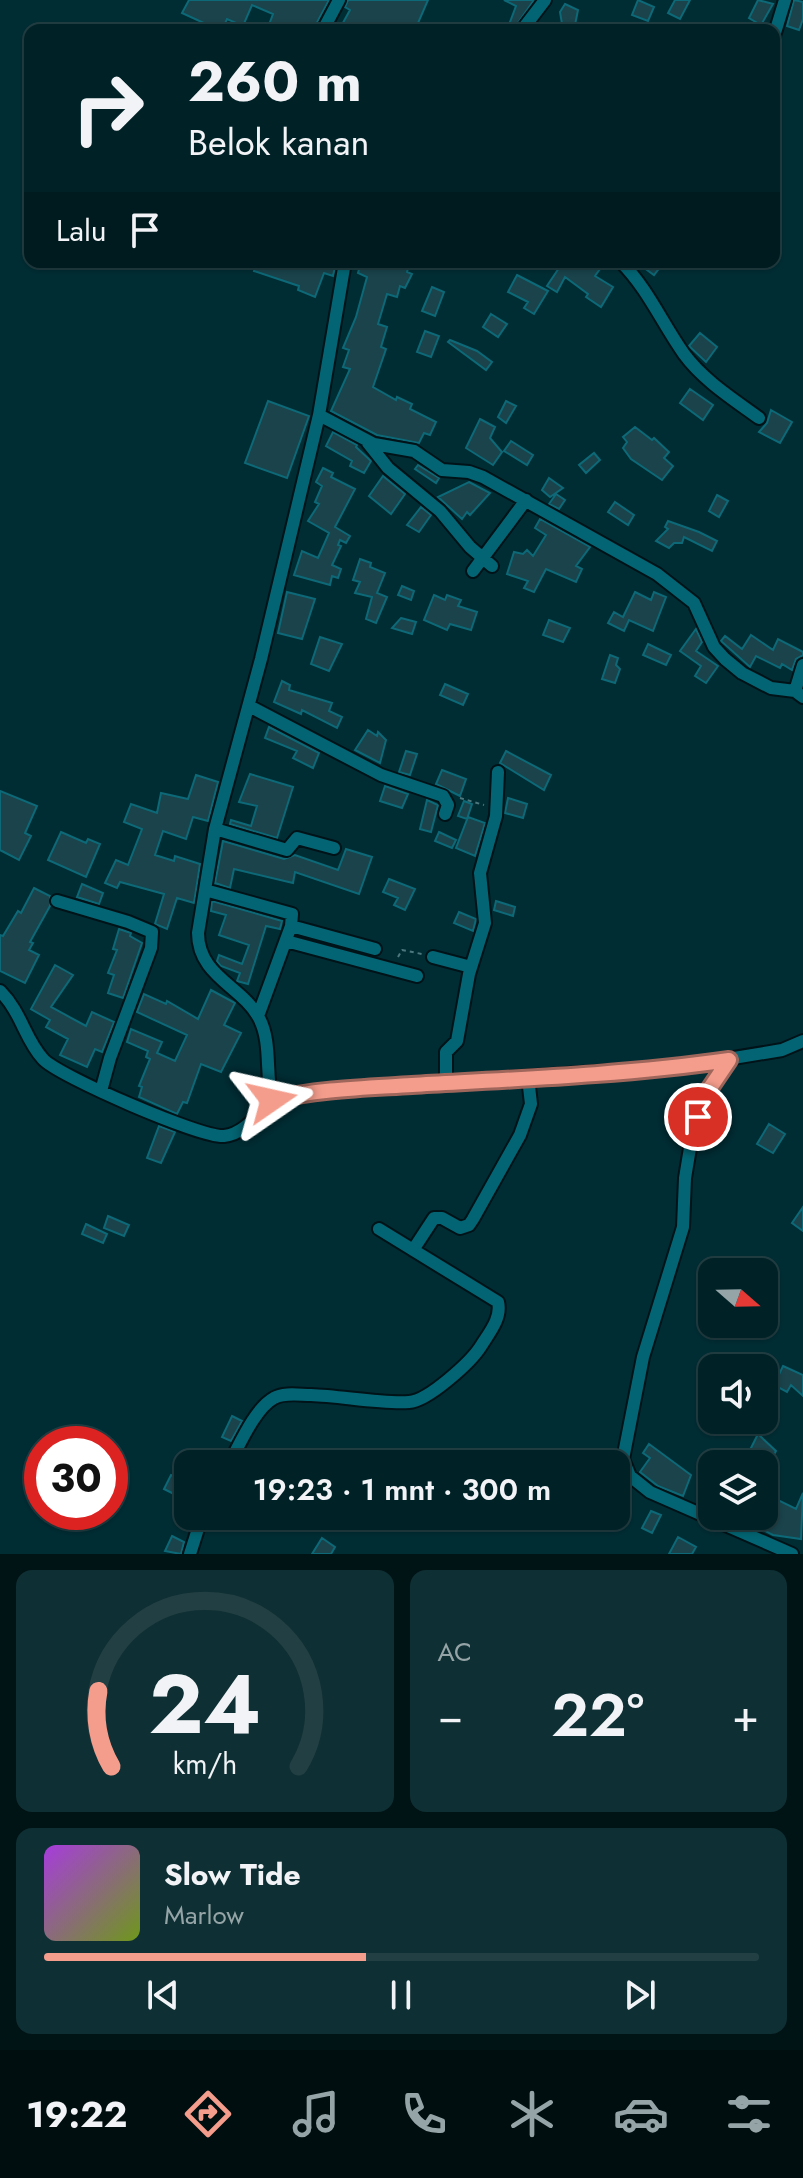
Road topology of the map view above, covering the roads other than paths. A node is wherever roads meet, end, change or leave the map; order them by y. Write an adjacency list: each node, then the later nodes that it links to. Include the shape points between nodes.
1 (339, 0): 4 (street)
2 (545, 0): 5 (street)
3 (785, 0): 6 (street)
4 (326, 24)
5 (527, 24)
6 (778, 24)
7 (344, 268): 9 (street)
8 (626, 268): 10 (street, via 685,355)
9 (319, 415): 11 (street); 17 (street)
10 (759, 418)
11 (366, 440): 12 (street, via 414,451 442,470 479,475); 13 (street)
12 (526, 500): 13 (street); 16 (street, via 687,596 714,647 742,673 771,688)
13 (487, 563): 14 (street)
14 (473, 571)
15 (803, 665): 16 (street)
16 (799, 694)
17 (249, 706): 19 (street, via 381,775 438,794 447,800); 20 (street)
18 (498, 772): 28 (street, via 497,809 480,873 485,923)
19 (445, 814)
20 (215, 829): 21 (street, via 287,850 297,838); 22 (street)
21 (334, 848)
22 (205, 890): 24 (street, via 287,911 293,917); 31 (street, via 200,953)
23 (57, 901): 36 (street, via 152,932)
24 (291, 926): 25 (street); 26 (street)
25 (286, 941): 29 (street); 31 (street)
26 (375, 949)
27 (433, 957): 28 (street)
28 (471, 967): 35 (street, via 457,1041 445,1057)
29 (417, 976)
30 (0, 991): 36 (street, via 17,1010 42,1058)
31 (258, 1016): 37 (street)
32 (803, 1041): 33 (street)
33 (729, 1060): 34 (street); 43 (street, via 706,1094 692,1136 683,1227 643,1357 623,1459 630,1476 650,1492)
34 (528, 1078): 35 (street); 39 (street, via 531,1104 520,1135 473,1219 460,1228 434,1218)
35 (446, 1081): 37 (street)
36 (101, 1091): 37 (street, via 219,1137 245,1127)
37 (272, 1100)
38 (379, 1229): 39 (street)
39 (413, 1250): 40 (street, via 498,1302 495,1325 478,1352 458,1373 412,1403 290,1394 274,1398)
40 (237, 1450)
41 (198, 1530): 42 (street)
42 (190, 1554)
43 (792, 1554)

